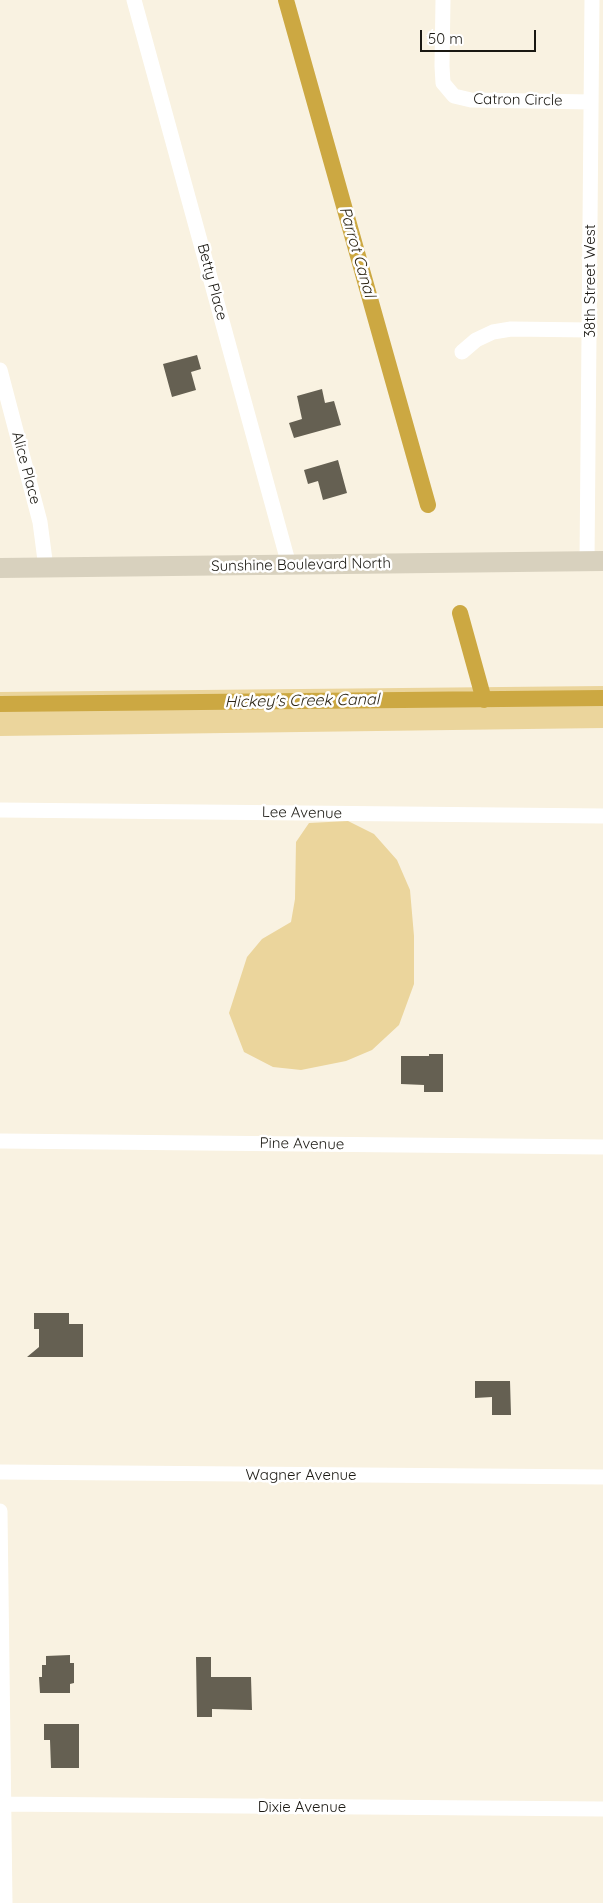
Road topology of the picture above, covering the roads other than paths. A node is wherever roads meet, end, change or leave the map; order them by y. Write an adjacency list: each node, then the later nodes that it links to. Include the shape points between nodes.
1 (134, 0): 9 (street, Betty Place)
2 (443, 0): 4 (street, Catron Circle, via 443,83 454,96 471,100)
3 (592, 0): 4 (street, 38th Street West)
4 (591, 102): 5 (street, 38th Street West)
5 (590, 330): 6 (street, via 511,329 493,332); 8 (street, 38th Street West)
6 (462, 352)
7 (0, 370): 11 (street, Alice Place, via 40,522)
8 (595, 561): 9 (street, Sunshine Boulevard North)
9 (289, 565): 11 (street, Sunshine Boulevard North)
10 (0, 568): 11 (street, Sunshine Boulevard North)
11 (46, 568)
12 (0, 810): 13 (street, Lee Avenue)
13 (603, 816)
14 (0, 1141): 15 (street, Pine Avenue)
15 (603, 1147)
16 (0, 1472): 17 (street, Wagner Avenue)
17 (603, 1477)
18 (0, 1511): 19 (street)
19 (2, 1804): 20 (street, Dixie Avenue); 21 (street)
20 (603, 1809)
21 (5, 1903)

